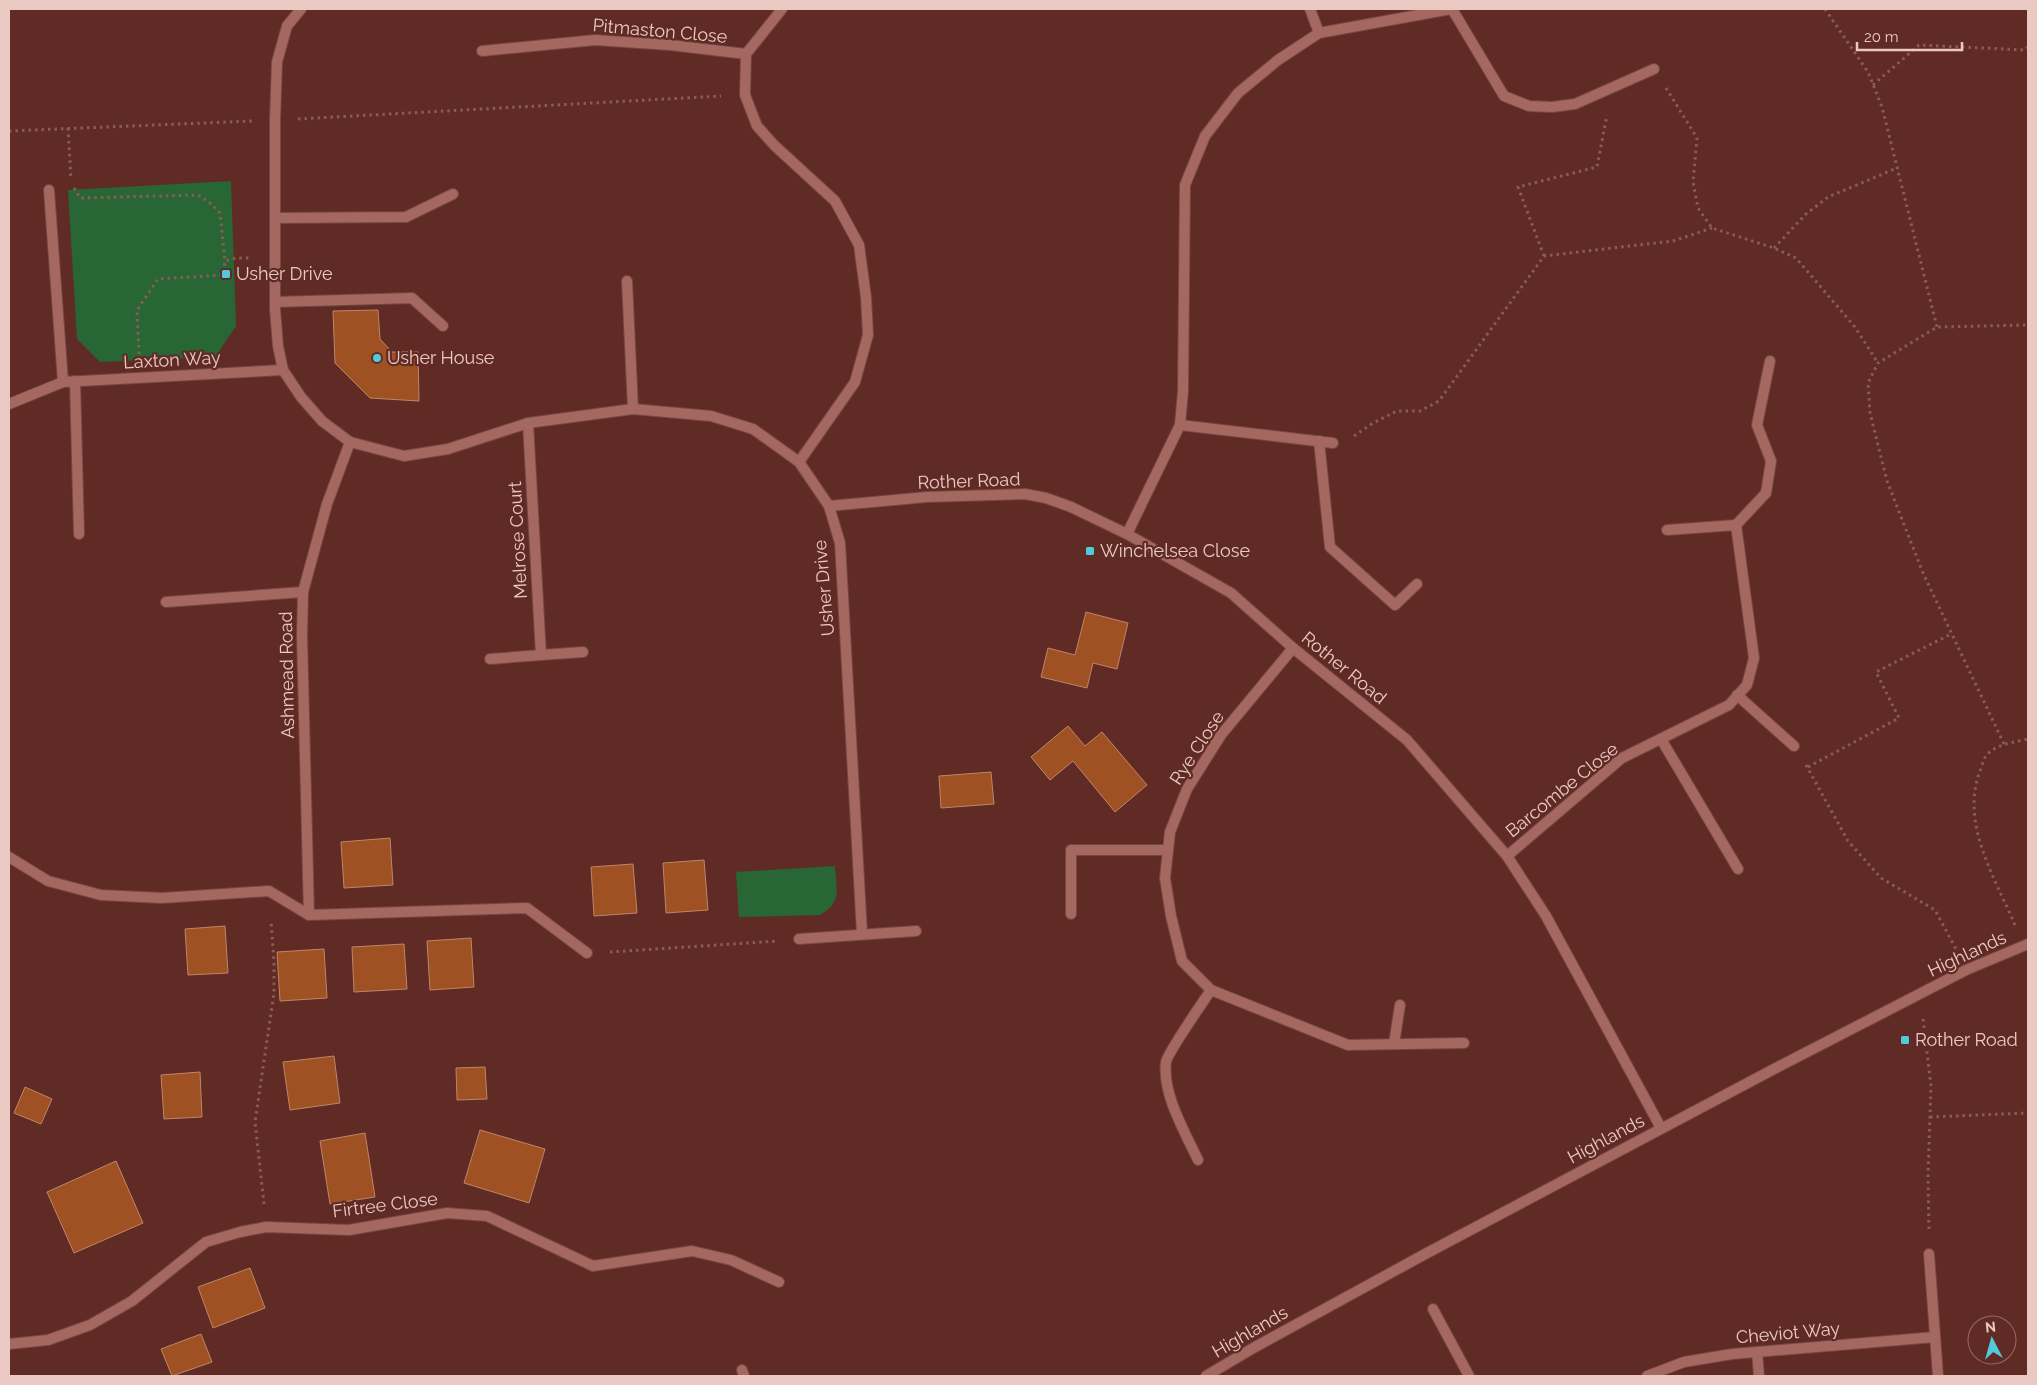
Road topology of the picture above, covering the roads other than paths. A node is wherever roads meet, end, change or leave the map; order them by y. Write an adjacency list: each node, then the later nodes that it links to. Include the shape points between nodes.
1 (301, 9): 11 (street, Usher Drive, via 288,26 277,62)
2 (782, 9): 7 (street, Pitmaston Close)
3 (1310, 9): 5 (street)
4 (1452, 9): 5 (street); 8 (street, via 1504,96 1529,106 1575,104)
5 (1319, 33): 22 (street, via 1278,60 1238,93 1205,136 1185,184)
6 (482, 52): 7 (street, Pitmaston Close, via 595,40)
7 (746, 54): 26 (street, Pitmaston Close, via 744,95 756,126 835,201 859,245 866,296 868,335 855,382)
8 (1654, 69)
9 (48, 190): 18 (street)
10 (453, 194): 11 (street, via 406,218)
11 (275, 218): 13 (street, Usher Drive)
12 (627, 281): 20 (street)
13 (275, 302): 14 (street, via 412,298); 16 (street, Usher Drive)
14 (442, 326)
15 (1770, 361): 28 (street, via 1757,425 1771,461 1766,493)
16 (283, 370): 17 (street, Laxton Way); 24 (street, Usher Drive, via 322,421)
17 (75, 381): 18 (street, Laxton Way); 30 (street)
18 (62, 382): 19 (street, Laxton Way)
19 (9, 404)
20 (633, 410): 21 (street, Usher Drive); 26 (street, Usher Drive, via 711,416 753,429)
21 (528, 423): 24 (street, Usher Drive, via 448,449 404,456); 37 (street, Melrose Court)
22 (1180, 425): 23 (street); 31 (street)
23 (1319, 441): 25 (street); 32 (street, via 1330,547 1395,605)
24 (350, 442): 33 (street, Ashmead Road, via 327,504)
25 (1333, 443)
26 (799, 462): 27 (street, Usher Drive)
27 (829, 506): 31 (street, Rother Road, via 927,497 1025,494 1071,507); 49 (street, Usher Drive, via 840,543)
28 (1736, 525): 29 (street); 39 (street, Barcombe Close, via 1754,658 1747,684)
29 (1667, 530)
30 (79, 534)
31 (1127, 534): 35 (street, Rother Road, via 1231,593)
32 (1417, 584)
33 (303, 592): 34 (street); 47 (street, Ashmead Road)
34 (166, 602)
35 (1293, 648): 42 (street, Rye Close, via 1221,735 1187,789 1170,832); 43 (street, Rother Road, via 1407,740)
36 (583, 652): 37 (street)
37 (541, 655): 38 (street)
38 (490, 659)
39 (1737, 695): 40 (street, Barcombe Close, via 1729,705); 41 (street)
40 (1661, 739): 43 (street, Barcombe Close, via 1622,758); 45 (street)
41 (1794, 746)
42 (1168, 850): 46 (street, via 1071,850); 53 (street, Rye Close, via 1165,878 1170,916 1182,961)
43 (1507, 856): 57 (street, Rother Road, via 1546,916)
44 (9, 857): 47 (street, via 48,881 101,895 162,898 269,891)
45 (1738, 869)
46 (1072, 914)
47 (309, 915): 52 (street, via 527,908)
48 (916, 930): 49 (street)
49 (862, 933): 50 (street)
50 (799, 939)
51 (2026, 945): 57 (street, Highlands, via 1966,970)
52 (586, 953)
53 (1211, 990): 56 (street, Rye Close, via 1348,1045); 58 (street, via 1166,1060 1173,1106)
54 (1400, 1005): 56 (street)
55 (1464, 1043): 56 (street, Rye Close)
56 (1394, 1044)
57 (1661, 1128): 65 (street, Highlands, via 1255,1346)
58 (1198, 1160)
59 (1929, 1254): 62 (street)
60 (779, 1282): 63 (street, Firtree Close, via 731,1260 692,1251 593,1266 487,1216 447,1213 348,1230 266,1227 206,1242 132,1301 90,1325 48,1340)
61 (1433, 1309): 66 (street)
62 (1935, 1337): 64 (street, Cheviot Way); 69 (street)
63 (9, 1344)
64 (1757, 1352): 67 (street, Cheviot Way, via 1684,1362); 68 (street)
65 (1206, 1376)
66 (1469, 1376)
67 (1647, 1376)
68 (1759, 1376)
69 (1938, 1376)

